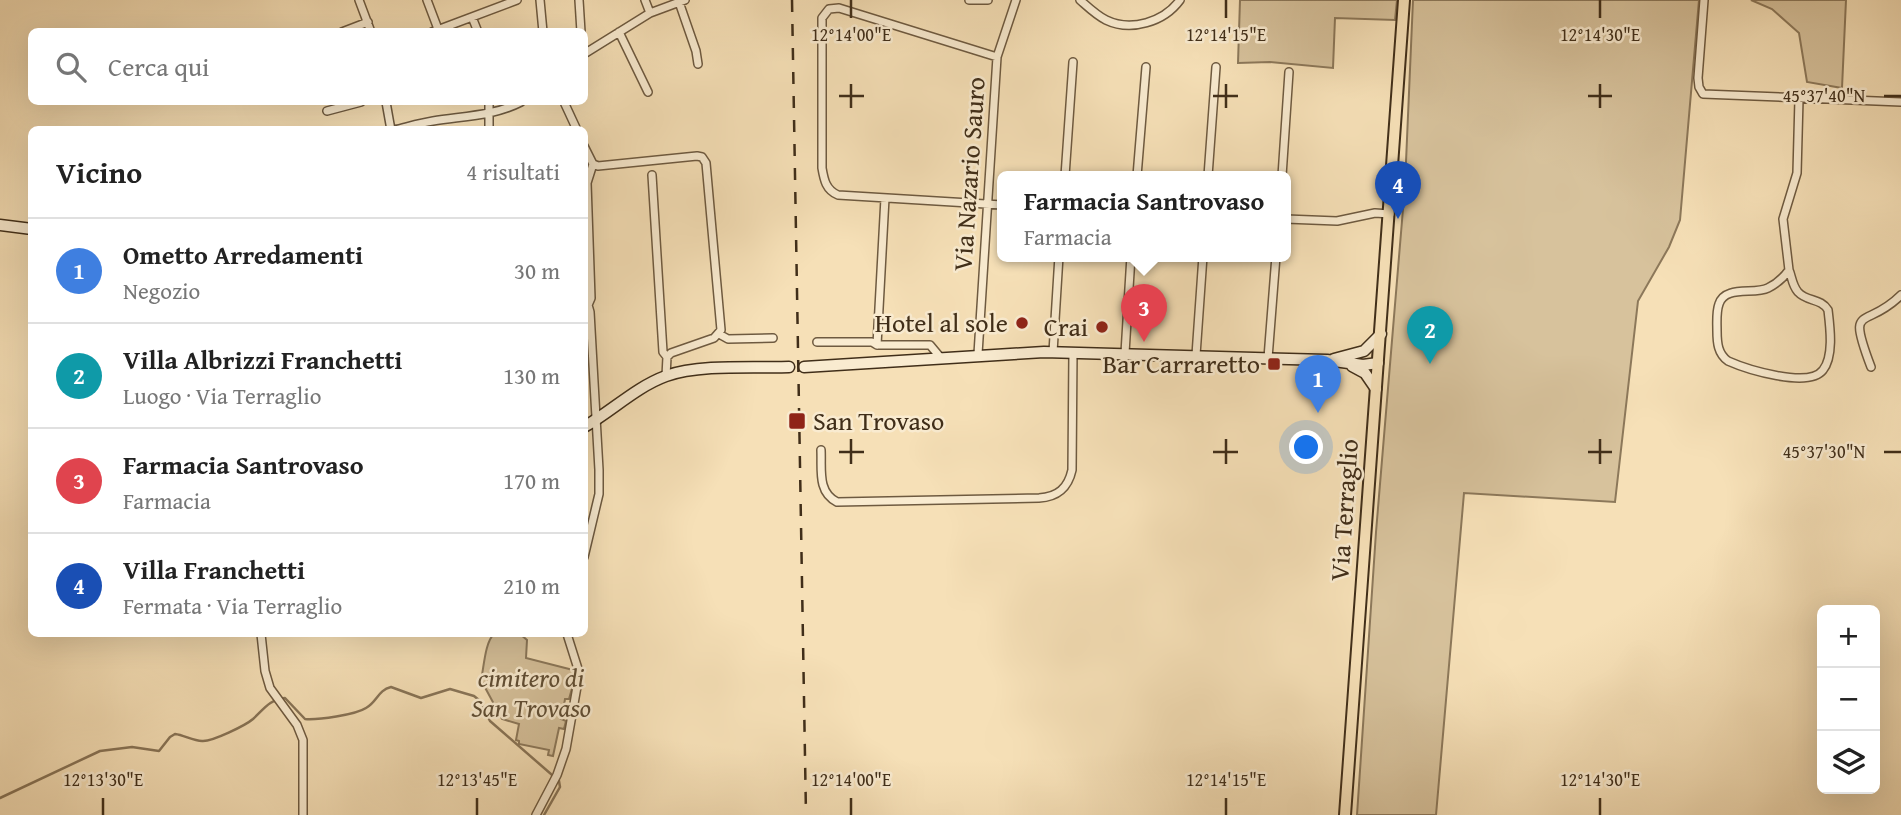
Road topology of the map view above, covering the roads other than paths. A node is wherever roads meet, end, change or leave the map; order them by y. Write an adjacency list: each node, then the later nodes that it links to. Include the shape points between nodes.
1 (359, 0): 18 (street)
2 (428, 0): 21 (street)
3 (517, 0): 15 (street)
4 (540, 0): 24 (street)
5 (579, 0): 25 (street)
6 (645, 0): 16 (street)
7 (969, 0): 8 (street)
8 (988, 0)
9 (1016, 0): 28 (street, Via Nazario Sauro)
10 (1080, 0): 11 (street, via 1106,20 1132,25 1159,18)
11 (1180, 0)
12 (1404, 0): 60 (main road, Via Terraglio)
13 (1704, 0): 35 (street, via 1699,78 1703,94)
14 (682, 1): 16 (street); 30 (street)
15 (498, 3): 17 (street)
16 (650, 13): 26 (street)
17 (472, 17): 22 (street); 23 (street)
18 (368, 22): 19 (street); 20 (street)
19 (352, 28)
20 (370, 28)
21 (435, 28)
22 (441, 28)
23 (476, 28)
24 (543, 28)
25 (581, 28)
26 (619, 32): 27 (street); 34 (street)
27 (588, 51)
28 (998, 57): 56 (street, via 839,8 824,13 824,179 828,189 838,195); 57 (street, Via Nazario Sauro)
29 (1073, 62): 50 (street)
30 (698, 64)
31 (1146, 67): 51 (street)
32 (1216, 67): 52 (street)
33 (1289, 72): 53 (street)
34 (648, 92)
35 (1798, 99): 36 (street); 68 (street, via 1797,173 1783,219)
36 (1901, 102)
37 (350, 105): 42 (street)
38 (387, 105): 45 (street)
39 (489, 105): 43 (street)
40 (515, 105): 43 (street)
41 (565, 105): 47 (street)
42 (327, 111)
43 (489, 113): 44 (street); 46 (street)
44 (429, 125)
45 (392, 126)
46 (489, 126)
47 (575, 126)
48 (588, 154): 49 (street)
49 (593, 164): 54 (street); 72 (street, via 702,157 722,326)
50 (1065, 171)
51 (1137, 171)
52 (1208, 171)
53 (1282, 171)
54 (588, 173)
55 (652, 175): 82 (street, via 663,352)
56 (885, 198): 57 (street); 76 (street)
57 (988, 204): 58 (street); 80 (street, Via Nazario Sauro)
58 (997, 205)
59 (588, 212): 70 (street)
60 (1390, 214): 61 (street, via 1337,221); 73 (main road, Via Terraglio)
61 (1291, 219)
62 (0, 225): 63 (street)
63 (28, 228)
64 (1059, 262): 77 (street)
65 (1131, 262): 79 (street)
66 (1203, 262): 81 (street)
67 (1276, 262): 84 (street)
68 (1788, 270): 68 (street, via 1767,289 1723,297 1718,311 1719,348 1728,361 1763,373 1802,378 1823,370 1828,359 1828,310 1799,293)
69 (1901, 295): 89 (street, via 1859,324)
70 (588, 302)
71 (588, 308): 92 (street)
72 (719, 334): 74 (street, via 728,339); 82 (street)
73 (1381, 334): 85 (street); 86 (main road, Via Terraglio)
74 (773, 338)
75 (817, 342): 76 (street)
76 (877, 345): 83 (street, via 930,345)
77 (1053, 352): 78 (street); 80 (street)
78 (1073, 352): 79 (street); 94 (street, via 1072,470 1065,488 1056,495 837,502 822,487)
79 (1125, 353): 81 (street)
80 (978, 354): 83 (street)
81 (1196, 355): 84 (street)
82 (667, 357): 90 (street)
83 (940, 357): 88 (street)
84 (1268, 358): 85 (street)
85 (1351, 359): 86 (street); 91 (street)
86 (1378, 363): 91 (main road, Via Terraglio)
87 (789, 367): 90 (street, via 699,370)
88 (804, 367)
89 (1871, 367)
90 (666, 376): 92 (street)
91 (1376, 389): 100 (main road, Via Terraglio)
92 (596, 420): 93 (street); 95 (street, via 599,494)
93 (588, 425)
94 (821, 450)
95 (588, 540)
96 (261, 637): 98 (street, via 270,688 303,740)
97 (568, 637): 99 (street, via 579,677 566,749)
98 (303, 815)
99 (536, 815)
100 (1345, 815)

